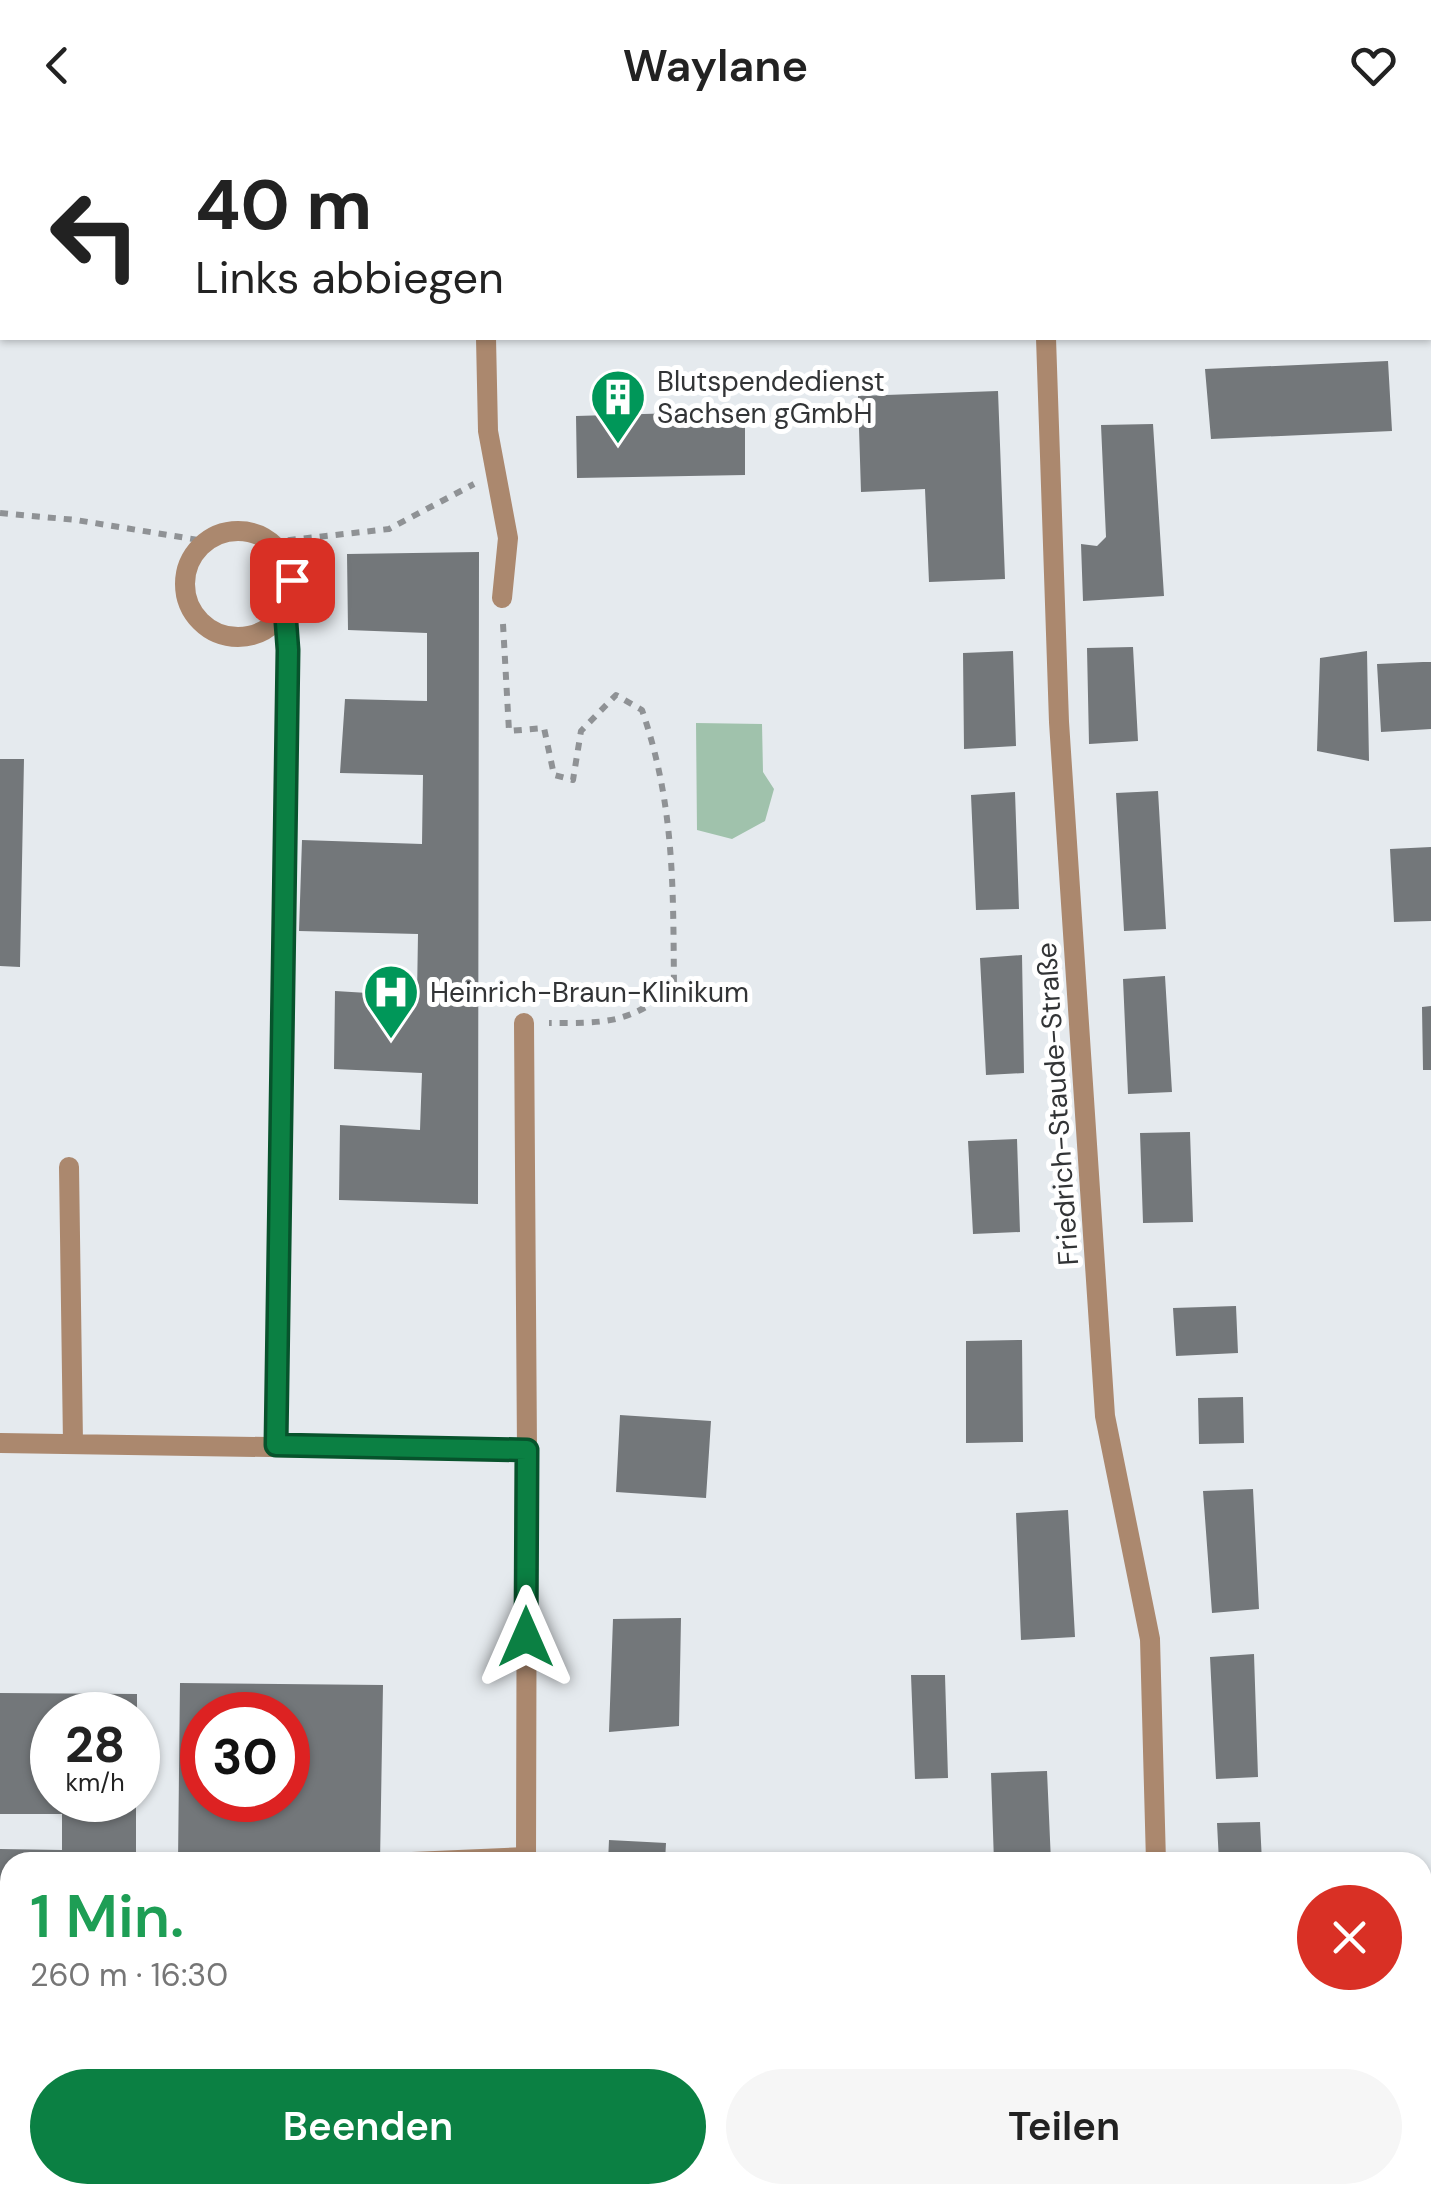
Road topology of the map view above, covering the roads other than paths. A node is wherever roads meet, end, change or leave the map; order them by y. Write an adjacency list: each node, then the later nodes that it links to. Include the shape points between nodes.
1 (486, 340): 3 (street, via 488,431 508,538)
2 (1046, 340): 12 (street, Friedrich-Staude-Straße, via 1060,722 1105,1416 1150,1639)
3 (502, 598)
4 (285, 609): 4 (street, via 248,636 213,632 185,593 186,570 205,541 240,530 272,542 292,580); 9 (street)
5 (524, 1023): 10 (street)
6 (69, 1167): 8 (street)
7 (0, 1443): 8 (street)
8 (72, 1443): 9 (street)
9 (276, 1445): 10 (street)
10 (527, 1450): 11 (street)
11 (526, 1852)
12 (1156, 1852)

